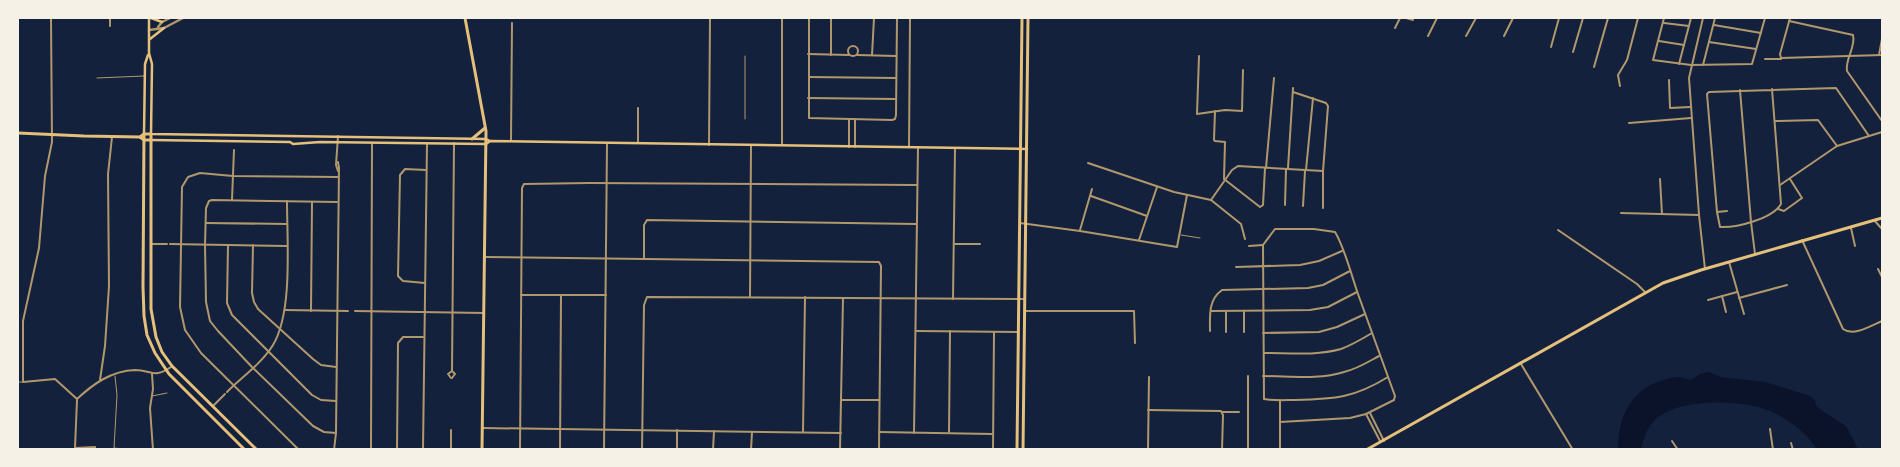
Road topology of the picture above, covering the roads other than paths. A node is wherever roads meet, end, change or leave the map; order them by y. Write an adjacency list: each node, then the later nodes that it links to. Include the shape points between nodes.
1 (51, 18): 107 (street)
2 (110, 18): 37 (street)
3 (150, 18): 33 (main road); 42 (main road)
4 (170, 18): 33 (street)
5 (181, 18): 40 (street)
6 (465, 18): 100 (main road)
7 (710, 18): 132 (street)
8 (782, 18): 134 (street)
9 (809, 18): 58 (street)
10 (831, 18): 59 (street)
11 (874, 18): 62 (street)
12 (897, 18): 66 (street)
13 (910, 18): 138 (street)
14 (1022, 18): 51 (main road)
15 (1028, 18): 52 (main road)
16 (1400, 18): 41 (street)
17 (1406, 18): 31 (street)
18 (1438, 18): 44 (street)
19 (1476, 18): 45 (street)
20 (1513, 18): 46 (street)
21 (1559, 18): 54 (street)
22 (1583, 18): 56 (street)
23 (1608, 18): 74 (street)
24 (1638, 18): 82 (street, via 1627,60 1618,74)
25 (1664, 18): 34 (street)
26 (1691, 18): 38 (street)
27 (1702, 18): 72 (street)
28 (1715, 18): 36 (street)
29 (1765, 18): 43 (street)
30 (1790, 18): 32 (street)
31 (1413, 20)
32 (1789, 21): 68 (street, via 1852,34 1854,41); 69 (street, via 1780,54)
33 (162, 22): 39 (street)
34 (1663, 22): 38 (street); 49 (street)
35 (512, 23): 126 (street)
36 (1714, 24): 43 (street); 50 (street)
37 (110, 26)
38 (1688, 26): 53 (street)
39 (157, 28): 40 (street); 42 (street)
40 (164, 28): 48 (main road)
41 (1395, 28)
42 (149, 30): 48 (main road)
43 (1761, 33): 55 (street)
44 (1428, 36)
45 (1466, 36)
46 (1504, 36)
47 (1882, 39): 63 (street)
48 (149, 40): 57 (main road)
49 (1658, 41): 53 (street); 71 (street, via 1653,60)
50 (1709, 42): 55 (street); 73 (street)
51 (1022, 45): 52 (main road); 84 (main road)
52 (1028, 45): 85 (main road)
53 (1684, 45): 71 (street)
54 (1550, 47)
55 (1756, 49): 73 (street, via 1752,64)
56 (1573, 52)
57 (149, 53): 76 (main road); 104 (main road, via 152,64)
58 (808, 54): 59 (street); 77 (street)
59 (831, 54): 60 (street)
60 (849, 55): 61 (street); 61 (street, via 848,49 852,46 857,49)
61 (857, 55): 62 (street)
62 (872, 55): 66 (street)
63 (1879, 55): 64 (street); 68 (street)
64 (1882, 55)
65 (745, 56): 94 (lane)
66 (896, 56): 79 (street)
67 (1199, 56): 92 (street, via 1196,113)
68 (1849, 57): 69 (street); 98 (street, via 1847,71)
69 (1783, 58): 70 (street)
70 (1765, 60)
71 (1679, 64): 72 (street)
72 (1691, 65): 73 (street); 90 (street)
73 (1703, 65)
74 (1594, 67)
75 (1242, 70): 92 (street, via 1242,111)
76 (145, 76): 78 (lane); 103 (main road)
77 (808, 77): 79 (street); 87 (street)
78 (97, 78)
79 (896, 78): 89 (street)
80 (1274, 78): 145 (street)
81 (1669, 80): 90 (street, via 1670,108)
82 (1620, 86)
83 (1772, 89): 86 (street); 97 (street); 113 (street, via 1836,88)
84 (1022, 90): 85 (main road); 141 (main road)
85 (1028, 90): 142 (main road)
86 (1740, 90): 173 (street, via 1708,92); 182 (street)
87 (808, 98): 89 (street); 95 (street, via 810,119)
88 (1313, 98): 146 (street, via 1293,90); 148 (street); 149 (street, via 1328,105)
89 (896, 99): 96 (street, via 895,119)
90 (1690, 107): 93 (street)
91 (638, 108): 131 (street)
92 (1215, 111): 154 (street, via 1214,141 1225,142)
93 (1691, 118): 99 (street); 176 (street)
94 (744, 119)
95 (849, 119): 96 (street); 105 (street)
96 (855, 120): 106 (street)
97 (1775, 121): 135 (street, via 1818,120); 158 (street)
98 (1882, 121)
99 (1630, 123)
100 (486, 128): 116 (main road); 117 (main road)
101 (1882, 132): 113 (street)
102 (18, 133): 107 (main road)
103 (144, 134): 104 (main road); 115 (main road)
104 (151, 134): 108 (main road); 118 (main road)
105 (849, 134): 106 (street); 136 (street)
106 (855, 134): 137 (street)
107 (52, 135): 114 (main road); 289 (street, via 39,248 23,321)
108 (223, 135): 109 (main road); 119 (main road)
109 (242, 135): 110 (main road); 120 (main road)
110 (270, 135): 111 (main road); 121 (main road)
111 (320, 136): 112 (main road); 122 (main road)
112 (338, 136): 116 (main road); 123 (street)
113 (1869, 136): 135 (street)
114 (112, 137): 115 (main road); 287 (street, via 108,174 109,286)
115 (142, 139): 118 (main road); 279 (main road, via 144,316 152,346)
116 (472, 139): 117 (main road)
117 (486, 139): 125 (main road); 129 (main road)
118 (151, 140): 119 (main road); 196 (main road)
119 (223, 141): 120 (main road)
120 (242, 141): 121 (main road)
121 (271, 142): 122 (main road)
122 (320, 142): 123 (main road)
123 (338, 142): 124 (main road); 151 (street)
124 (372, 142): 127 (main road); 251 (street)
125 (490, 142): 126 (main road); 129 (main road)
126 (511, 142): 130 (main road)
127 (427, 143): 128 (main road); 147 (street)
128 (454, 143): 129 (main road); 253 (street)
129 (486, 144): 209 (main road)
130 (607, 144): 131 (main road); 155 (street)
131 (638, 144): 132 (main road)
132 (709, 145): 133 (main road)
133 (751, 145): 134 (main road); 156 (street)
134 (782, 146): 136 (main road)
135 (1837, 146): 153 (street)
136 (849, 147): 137 (main road)
137 (855, 147): 138 (main road)
138 (909, 147): 139 (main road)
139 (918, 148): 140 (main road); 157 (street)
140 (955, 148): 141 (main road); 199 (street)
141 (1021, 149): 142 (main road); 181 (main road)
142 (1027, 149): 184 (main road)
143 (234, 150): 150 (street)
144 (1088, 163): 159 (street)
145 (1265, 168): 146 (street); 154 (street, via 1238,166); 154 (street, via 1262,207)
146 (1287, 169): 148 (street); 168 (street)
147 (426, 170): 221 (street); 221 (street, via 405,169 400,175 398,276 403,281)
148 (1306, 170): 149 (street); 169 (street)
149 (1323, 171): 170 (street)
150 (233, 176): 151 (street); 163 (street); 197 (street, via 196,174 185,180 181,192)
151 (338, 177): 167 (street)
152 (1660, 178): 175 (street)
153 (1790, 179): 158 (street); 171 (street, via 1802,198 1784,211)
154 (1225, 180): 164 (street)
155 (607, 183): 156 (street); 210 (street, via 524,184); 211 (street)
156 (750, 184): 157 (street); 180 (street)
157 (917, 185): 186 (street)
158 (1780, 185): 171 (street, via 1782,202)
159 (1157, 187): 161 (street); 177 (street)
160 (1092, 189): 162 (street)
161 (1187, 195): 164 (street); 191 (street)
162 (1091, 196): 177 (street); 190 (street)
163 (232, 200): 165 (street); 183 (street, via 209,201)
164 (1211, 200): 193 (street, via 1241,224)
165 (287, 201): 166 (street); 185 (street)
166 (312, 202): 167 (street); 243 (street)
167 (337, 202): 244 (street)
168 (1284, 205)
169 (1303, 206)
170 (1323, 208)
171 (1778, 209): 182 (street)
172 (1726, 211): 173 (street)
173 (1717, 212): 182 (street, via 1720,227)
174 (1621, 213): 175 (street)
175 (1662, 214): 176 (street)
176 (1699, 215): 217 (street)
177 (1147, 216): 194 (street)
178 (1882, 218): 179 (main road)
179 (1874, 220): 187 (main road); 188 (street)
180 (750, 222): 186 (street); 212 (street, via 647,220 644,225); 213 (street)
181 (1020, 222): 184 (street); 238 (main road)
182 (1751, 222): 208 (street)
183 (206, 223): 185 (street); 198 (street)
184 (1026, 223): 190 (street); 239 (main road)
185 (286, 224): 204 (street)
186 (916, 224): 235 (street)
187 (1851, 226): 195 (main road); 206 (street)
188 (1882, 229)
189 (1558, 230): 225 (street)
190 (1080, 231): 194 (street)
191 (1180, 235): 192 (lane); 194 (street, via 1177,247)
192 (1200, 238)
193 (1245, 239)
194 (1139, 240)
195 (1802, 240): 208 (main road); 258 (street, via 1843,329 1854,332)
196 (151, 244): 197 (street); 276 (main road, via 153,324 160,347)
197 (180, 244): 198 (street); 290 (street, via 180,307 185,330 201,353)
198 (205, 244): 201 (street); 277 (street, via 208,315 218,331)
199 (954, 244): 200 (street); 237 (street)
200 (980, 244)
201 (228, 245): 202 (street); 272 (street, via 228,307)
202 (253, 245): 204 (street); 259 (street, via 254,302)
203 (1263, 245): 205 (street); 207 (street, via 1274,229 1314,229 1335,232); 215 (street)
204 (286, 246): 241 (street)
205 (1249, 246)
206 (1855, 246)
207 (1342, 251): 215 (street, via 1307,264); 219 (street)
208 (1755, 254): 214 (main road)
209 (484, 257): 210 (street); 255 (main road)
210 (521, 257): 211 (street); 227 (street)
211 (606, 258): 212 (street); 229 (street)
212 (644, 258): 213 (street)
213 (750, 259): 231 (street); 234 (street, via 879,262)
214 (1729, 262): 217 (main road); 226 (street)
215 (1263, 266): 216 (street); 223 (street)
216 (1236, 267)
217 (1705, 268): 225 (main road)
218 (1878, 269): 220 (street)
219 (1350, 271): 223 (street, via 1308,288); 224 (street)
220 (1882, 277)
221 (425, 283): 252 (street)
222 (1787, 285): 236 (street)
223 (1264, 290): 242 (street); 248 (street, via 1220,291)
224 (1357, 292): 242 (street, via 1320,308); 256 (street)
225 (1646, 292): 275 (main road)
226 (1737, 292): 230 (street); 236 (street)
227 (521, 295): 228 (street); 306 (street)
228 (561, 295): 229 (street); 307 (street)
229 (606, 296): 308 (street)
230 (1722, 296): 240 (street); 254 (street)
231 (750, 297): 232 (street); 311 (street, via 645,298)
232 (805, 297): 233 (street); 315 (street)
233 (843, 298): 234 (street); 294 (street)
234 (881, 298): 235 (street); 295 (street)
235 (916, 298): 237 (street); 260 (street)
236 (1739, 298): 257 (street)
237 (953, 299): 238 (street)
238 (1019, 299): 239 (street); 264 (main road)
239 (1025, 300): 247 (main road)
240 (1708, 300)
241 (285, 310): 243 (street); 259 (street)
242 (1263, 310): 250 (street); 268 (street)
243 (310, 311): 244 (street)
244 (337, 311): 245 (street); 278 (street)
245 (348, 311)
246 (355, 311): 251 (street)
247 (1024, 311): 265 (main road); 271 (street, via 1134,311)
248 (1210, 311): 249 (street); 262 (street)
249 (1226, 311): 250 (street); 266 (street)
250 (1244, 311): 267 (street)
251 (370, 312): 252 (street); 333 (street)
252 (425, 312): 253 (street); 270 (street)
253 (452, 312): 255 (street); 280 (street)
254 (1726, 312)
255 (484, 313): 305 (main road)
256 (1365, 314): 268 (street, via 1319,332); 269 (street)
257 (1744, 314)
258 (1882, 321)
259 (280, 329): 272 (street); 278 (street, via 317,363)
260 (915, 331): 261 (street); 319 (street)
261 (950, 331): 263 (street); 320 (street)
262 (1210, 331)
263 (994, 332): 264 (street); 321 (street)
264 (1018, 332): 265 (street); 348 (main road)
265 (1024, 332): 349 (main road)
266 (1226, 332)
267 (1244, 332)
268 (1264, 332): 273 (street)
269 (1372, 333): 273 (street, via 1331,351); 274 (street)
270 (424, 337): 334 (street, via 403,337 398,343); 335 (street)
271 (1135, 343)
272 (268, 351): 277 (street); 297 (street, via 316,398)
273 (1263, 353): 285 (street)
274 (1380, 355): 285 (street, via 1357,368 1337,374); 286 (street)
275 (1521, 363): 323 (main road); 355 (street)
276 (172, 366): 279 (street); 298 (main road)
277 (252, 367): 290 (street); 318 (street, via 316,429)
278 (336, 367): 297 (street)
279 (166, 370): 281 (street); 329 (main road)
280 (452, 371)
281 (152, 374): 282 (street, via 134,370); 292 (street)
282 (115, 375): 287 (street); 327 (lane, via 114,448)
283 (1149, 376): 299 (street)
284 (1248, 376): 352 (street)
285 (1264, 376): 296 (street, via 1264,399)
286 (1388, 377): 296 (street, via 1346,397); 302 (street, via 1395,398)
287 (100, 380): 293 (street)
288 (18, 382): 289 (lane)
289 (24, 382): 293 (street, via 55,379)
290 (234, 385): 298 (street); 331 (street)
291 (167, 393): 292 (lane)
292 (151, 396): 328 (street)
293 (77, 399): 326 (street)
294 (841, 400): 295 (street); 316 (street)
295 (880, 400): 317 (street)
296 (1280, 400): 304 (street)
297 (336, 401): 318 (street)
298 (213, 406): 330 (main road)
299 (1148, 410): 300 (street); 350 (street)
300 (1222, 412): 301 (street); 351 (street)
301 (1239, 412)
302 (1370, 412): 303 (street); 323 (street)
303 (1366, 414): 304 (street, via 1341,420); 323 (street)
304 (1280, 422): 353 (street)
305 (483, 428): 306 (street); 337 (main road)
306 (520, 428): 307 (street); 338 (street)
307 (560, 429): 308 (street); 339 (street)
308 (604, 429): 311 (street); 340 (street)
309 (1770, 429): 357 (street)
310 (451, 430): 336 (street)
311 (642, 430): 312 (street); 341 (street)
312 (677, 430): 313 (street); 342 (street)
313 (714, 431): 314 (street); 343 (street)
314 (752, 432): 315 (street); 344 (street)
315 (803, 432): 316 (street)
316 (841, 432): 345 (street)
317 (879, 432): 319 (street); 346 (street)
318 (336, 433): 332 (street)
319 (914, 433): 320 (street)
320 (949, 433): 321 (street)
321 (993, 434): 347 (street)
322 (1672, 441): 356 (street)
323 (1382, 442): 354 (main road)
324 (1791, 443): 358 (street)
325 (95, 448): 326 (street)
326 (74, 449)
327 (131, 450)
328 (153, 450)
329 (245, 450)
330 (257, 450)
331 (299, 450)
332 (334, 450)
333 (371, 450)
334 (397, 450)
335 (423, 450)
336 (451, 450)
337 (482, 450)
338 (520, 450)
339 (560, 450)
340 (604, 450)
341 (642, 450)
342 (677, 450)
343 (713, 450)
344 (751, 450)
345 (840, 450)
346 (879, 450)
347 (993, 450)
348 (1017, 450)
349 (1024, 450)
350 (1148, 450)
351 (1222, 450)
352 (1248, 450)
353 (1280, 450)
354 (1366, 450)
355 (1573, 450)
356 (1678, 450)
357 (1773, 450)
358 (1793, 450)

